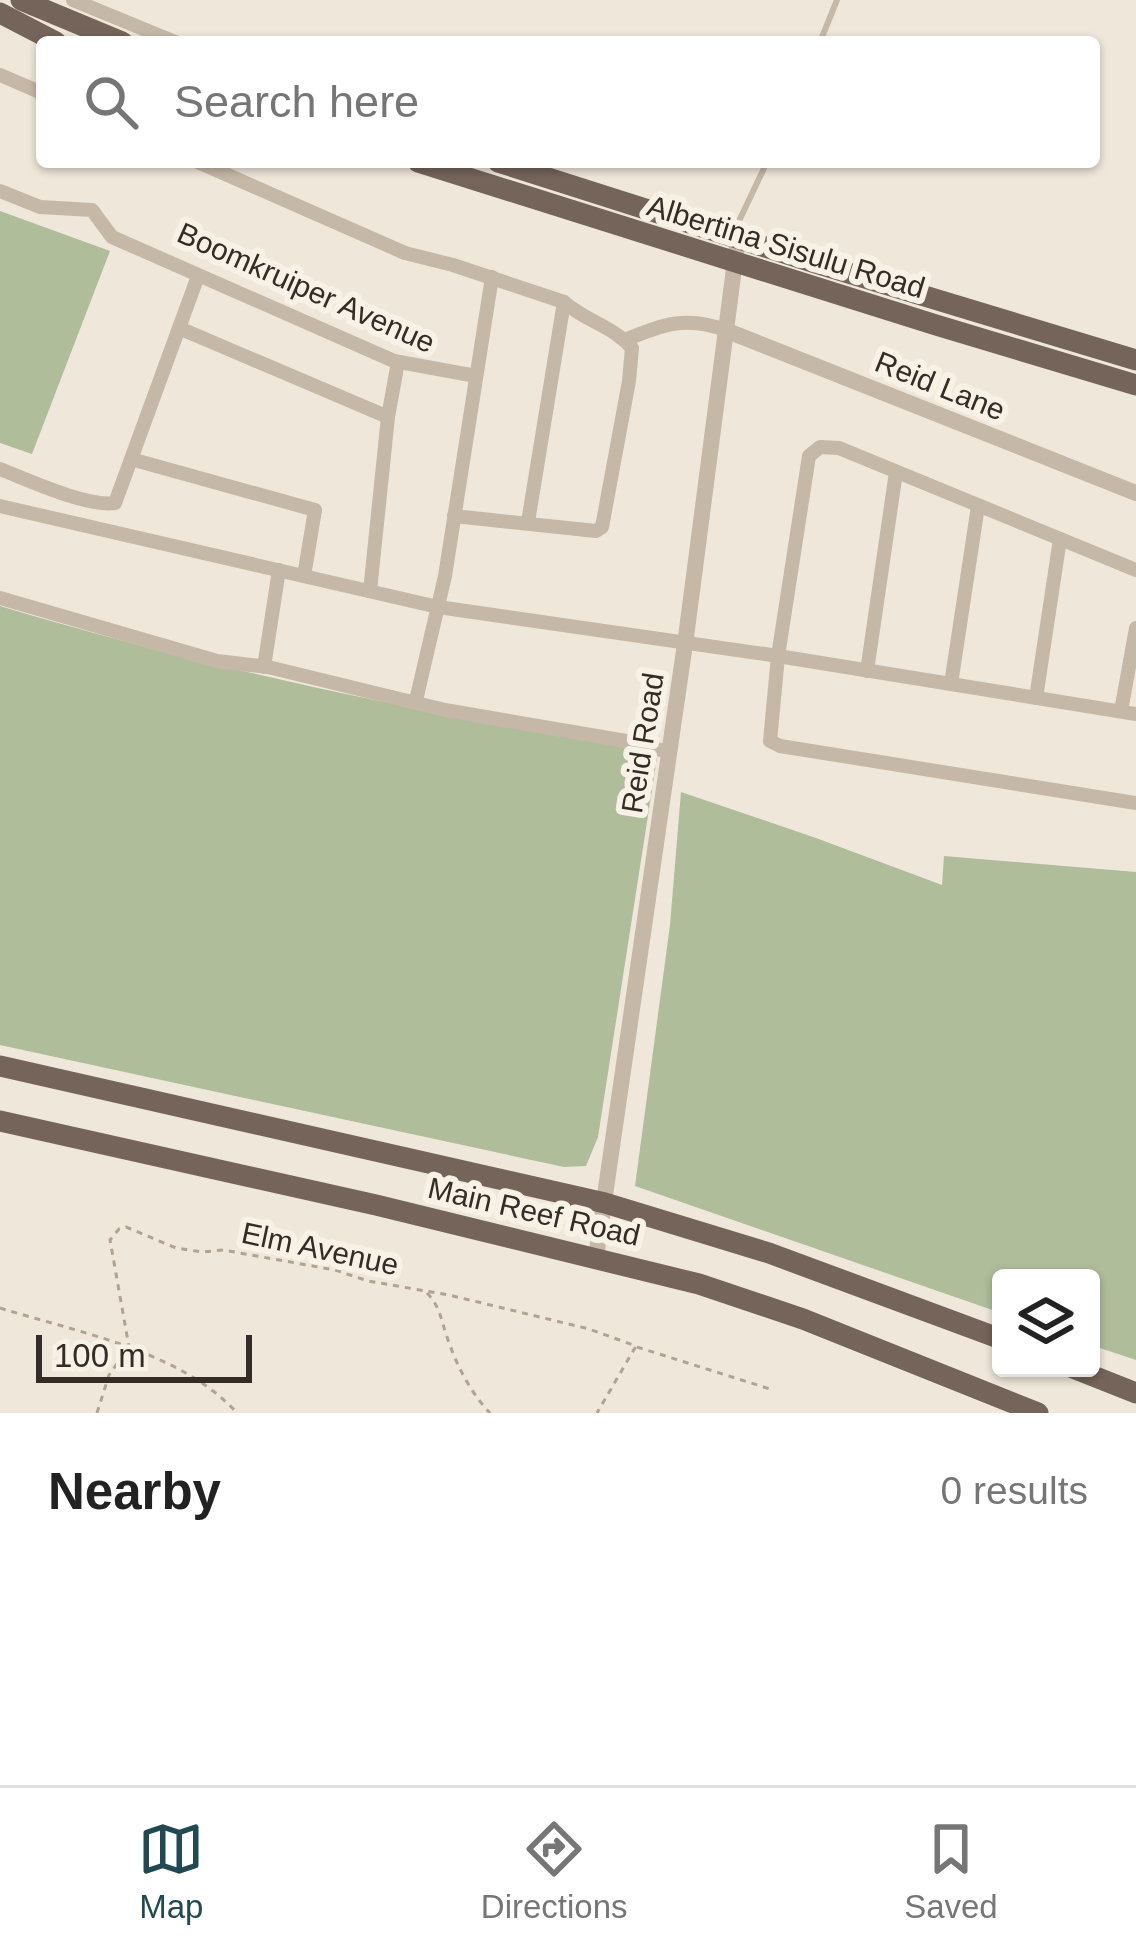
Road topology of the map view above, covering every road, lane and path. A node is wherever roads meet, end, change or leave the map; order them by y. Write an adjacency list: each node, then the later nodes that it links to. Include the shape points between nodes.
1 (21, 0): 6 (main road)
2 (73, 0): 7 (street)
3 (837, 0): 8 (lane)
4 (0, 13): 5 (main road)
5 (44, 36)
6 (108, 36)
7 (160, 36)
8 (822, 36)
9 (0, 75): 10 (street)
10 (36, 90)
11 (212, 168): 19 (street, via 405,253)
12 (437, 168): 17 (main road, Albertina Sisulu Road)
13 (517, 168): 16 (main road, Albertina Sisulu Road)
14 (764, 168): 16 (lane)
15 (0, 191): 18 (street, via 40,207 92,210 112,237)
16 (738, 238): 17 (street, Reid Road); 24 (main road, Albertina Sisulu Road)
17 (734, 262): 22 (street, Reid Road); 27 (main road, Albertina Sisulu Road)
18 (198, 276): 21 (street); 25 (street)
19 (492, 277): 20 (street); 26 (street)
20 (563, 302): 23 (street); 36 (street)
21 (179, 328): 28 (street); 29 (street)
22 (725, 330): 23 (street, via 668,322); 32 (street, Reid Lane); 45 (street, Reid Road)
23 (625, 340): 36 (street, via 632,348 629,381 602,527)
24 (1136, 360)
25 (398, 362): 26 (street); 28 (street)
26 (476, 376): 35 (street)
27 (1136, 385)
28 (388, 417): 41 (street)
29 (131, 458): 30 (street, via 115,503 106,504); 40 (street, via 314,510)
30 (0, 469)
31 (896, 472): 34 (street); 46 (street, via 838,448 809,456); 48 (street)
32 (1136, 494)
33 (0, 506): 38 (street)
34 (978, 506): 37 (street); 49 (street)
35 (454, 516): 36 (street); 43 (street)
36 (528, 522)
37 (1060, 539): 39 (street); 51 (street)
38 (279, 570): 40 (street); 47 (street)
39 (1136, 570)
40 (304, 576): 41 (street)
41 (370, 591): 43 (street)
42 (0, 598): 47 (street, via 152,644)
43 (438, 607): 45 (street); 50 (street)
44 (1136, 628): 52 (street)
45 (685, 644): 46 (street); 53 (street, Reid Road)
46 (778, 656): 48 (street); 54 (street, via 770,741 780,746)
47 (264, 667): 53 (street)
48 (867, 670): 49 (street)
49 (951, 684): 51 (street)
50 (417, 696)
51 (1036, 698): 52 (street)
52 (1129, 712)
53 (669, 752): 57 (street, Reid Road)
54 (1136, 803)
55 (0, 1066): 57 (main road, Main Reef Road)
56 (0, 1120): 58 (main road, Main Reef Road)
57 (605, 1203): 58 (street, Reid Road); 61 (main road, Main Reef Road, via 770,1253)
58 (596, 1257): 71 (main road, Main Reef Road, via 803,1319)
59 (426, 1292): 62 (path, Elm Avenue); 63 (path, Elm Avenue, via 244,1253 176,1248 119,1228 110,1240); 70 (path)
60 (0, 1309): 63 (path)
61 (992, 1336)
62 (636, 1346): 65 (path, Elm Avenue); 67 (path)
63 (129, 1347): 68 (path); 69 (path, via 181,1370)
64 (1094, 1377): 66 (main road)
65 (770, 1389)
66 (1136, 1394)
67 (598, 1411)
68 (97, 1413)
69 (237, 1413)
70 (490, 1413)
71 (1038, 1413)

